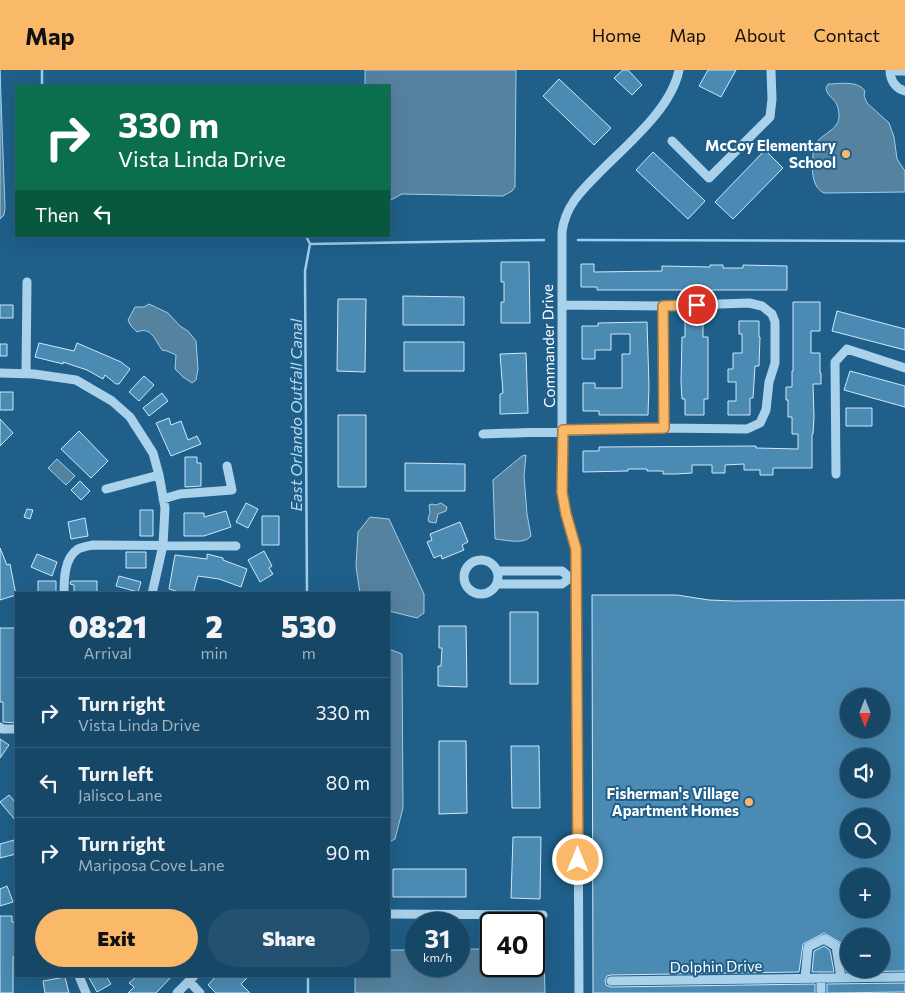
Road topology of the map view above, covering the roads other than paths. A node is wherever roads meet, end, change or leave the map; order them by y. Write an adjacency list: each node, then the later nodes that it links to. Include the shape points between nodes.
1 (679, 70): 8 (street, Commander Drive, via 669,98 567,211 562,232)
2 (771, 70): 6 (street, via 770,117 709,178)
3 (890, 70): 4 (street); 5 (street, via 892,81)
4 (905, 70)
5 (905, 91)
6 (672, 141)
7 (27, 282): 12 (street)
8 (562, 305): 9 (street); 14 (street, Commander Drive)
9 (663, 306): 13 (street); 13 (street, via 749,304 762,306 776,322 775,363 768,382 766,410 760,423 747,429)
10 (905, 368): 17 (street, via 847,349 835,362)
11 (0, 373): 12 (street)
12 (26, 374): 18 (street, via 76,380 112,401 139,430 153,454)
13 (664, 428): 14 (street)
14 (563, 430): 15 (street); 24 (street, Commander Drive, via 562,492 576,549)
15 (483, 434)
16 (227, 466): 20 (street, via 232,490 180,494)
17 (836, 474)
18 (159, 475): 19 (street); 20 (street)
19 (106, 488)
20 (164, 499): 21 (street)
21 (163, 545): 22 (street); 26 (street, via 93,544 77,550 68,562); 27 (street)
22 (236, 546)
23 (497, 571): 24 (street, via 562,570); 25 (street); 25 (street, via 487,560 476,560 469,564 464,574 466,586 475,593 486,594)
24 (574, 578): 25 (street, via 562,584); 44 (street, Commander Drive)
25 (496, 584)
26 (64, 592)
27 (152, 592)
28 (0, 727): 29 (street)
29 (15, 729)
30 (390, 914): 31 (street)
31 (480, 915)
32 (840, 972): 36 (street, via 836,946 824,939 808,947)
33 (80, 977): 41 (street)
34 (890, 977): 35 (street, Dolphin Drive)
35 (905, 977)
36 (805, 978): 37 (street, Dolphin Drive); 40 (street, Dolphin Drive)
37 (821, 978): 38 (street, Dolphin Drive); 45 (street)
38 (840, 978)
39 (192, 979): 42 (street); 43 (street)
40 (610, 981)
41 (86, 993)
42 (177, 993)
43 (200, 993)
44 (579, 993)
45 (821, 993)

